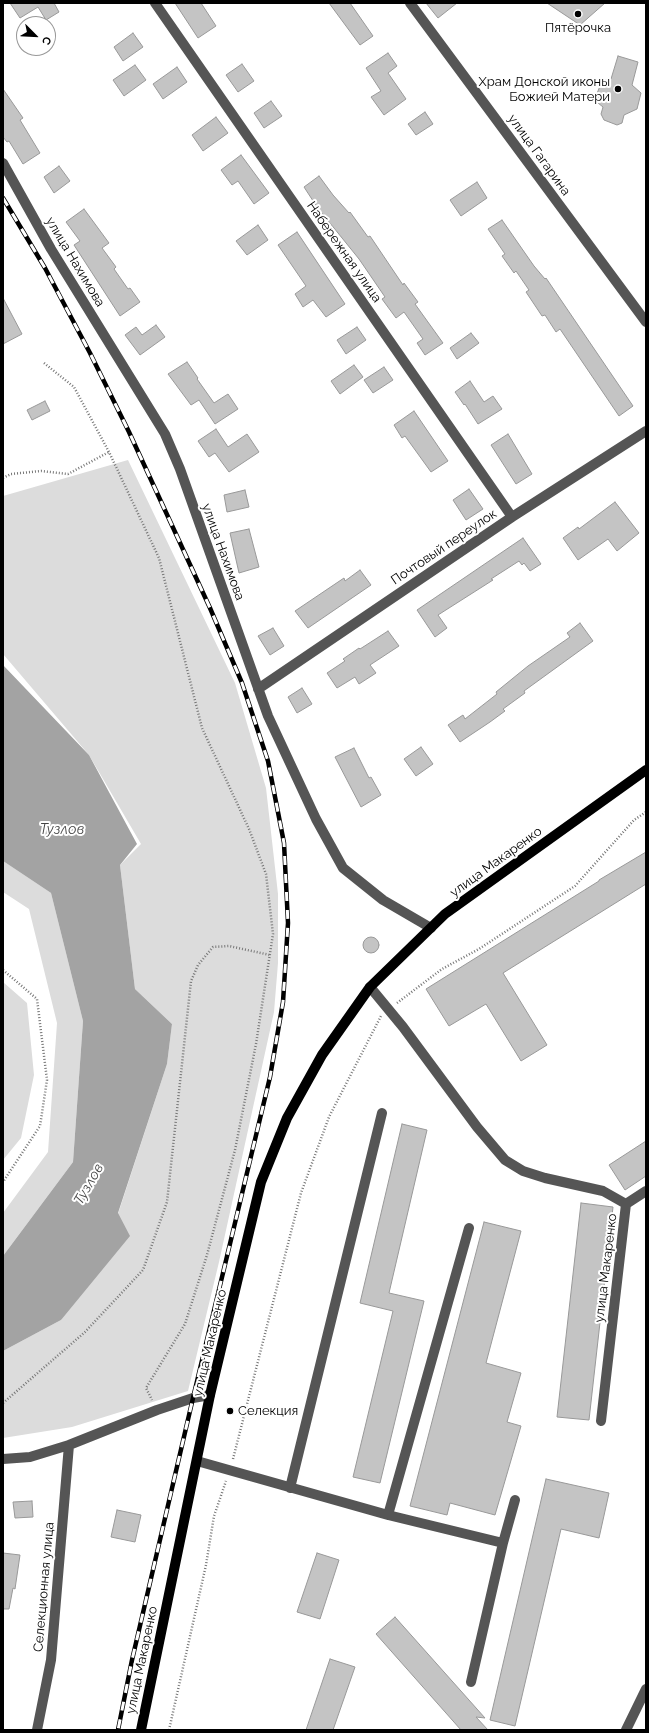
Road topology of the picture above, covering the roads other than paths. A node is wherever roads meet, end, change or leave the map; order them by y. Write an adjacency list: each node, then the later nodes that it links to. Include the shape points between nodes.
1 (155, 3): 6 (street, Набережная улица)
2 (410, 3): 4 (street, улица Гагарина)
3 (3, 163): 7 (street, улица Нахимова, via 52,249 165,434 180,469)
4 (646, 322)
5 (646, 431): 6 (street, Почтовый переулок)
6 (512, 516): 7 (street, Почтовый переулок)
7 (258, 689): 9 (street, улица Нахимова, via 313,812 343,868 383,900)
8 (646, 770): 9 (main road, улица Макаренко, via 446,914)
9 (431, 928): 10 (main road, улица Макаренко)
10 (370, 987): 13 (street, улица Макаренко, via 505,1160 523,1171 544,1178 603,1191); 15 (main road, улица Макаренко, via 322,1054 287,1118 261,1182)
11 (382, 1113): 20 (street)
12 (646, 1191): 13 (street)
13 (626, 1204): 16 (street, улица Макаренко)
14 (469, 1228): 22 (street)
15 (210, 1395): 17 (street, via 157,1410); 19 (main road, улица Макаренко)
16 (601, 1421)
17 (69, 1445): 18 (street, via 30,1457); 26 (street, Селекционная улица, via 51,1660)
18 (3, 1459)
19 (196, 1461): 20 (street); 27 (main road, улица Макаренко)
20 (290, 1488): 22 (street)
21 (514, 1500): 23 (street)
22 (388, 1515): 23 (street)
23 (503, 1544): 24 (street)
24 (471, 1682)
25 (646, 1689): 28 (street)
26 (37, 1730)
27 (141, 1730)
28 (626, 1730)

